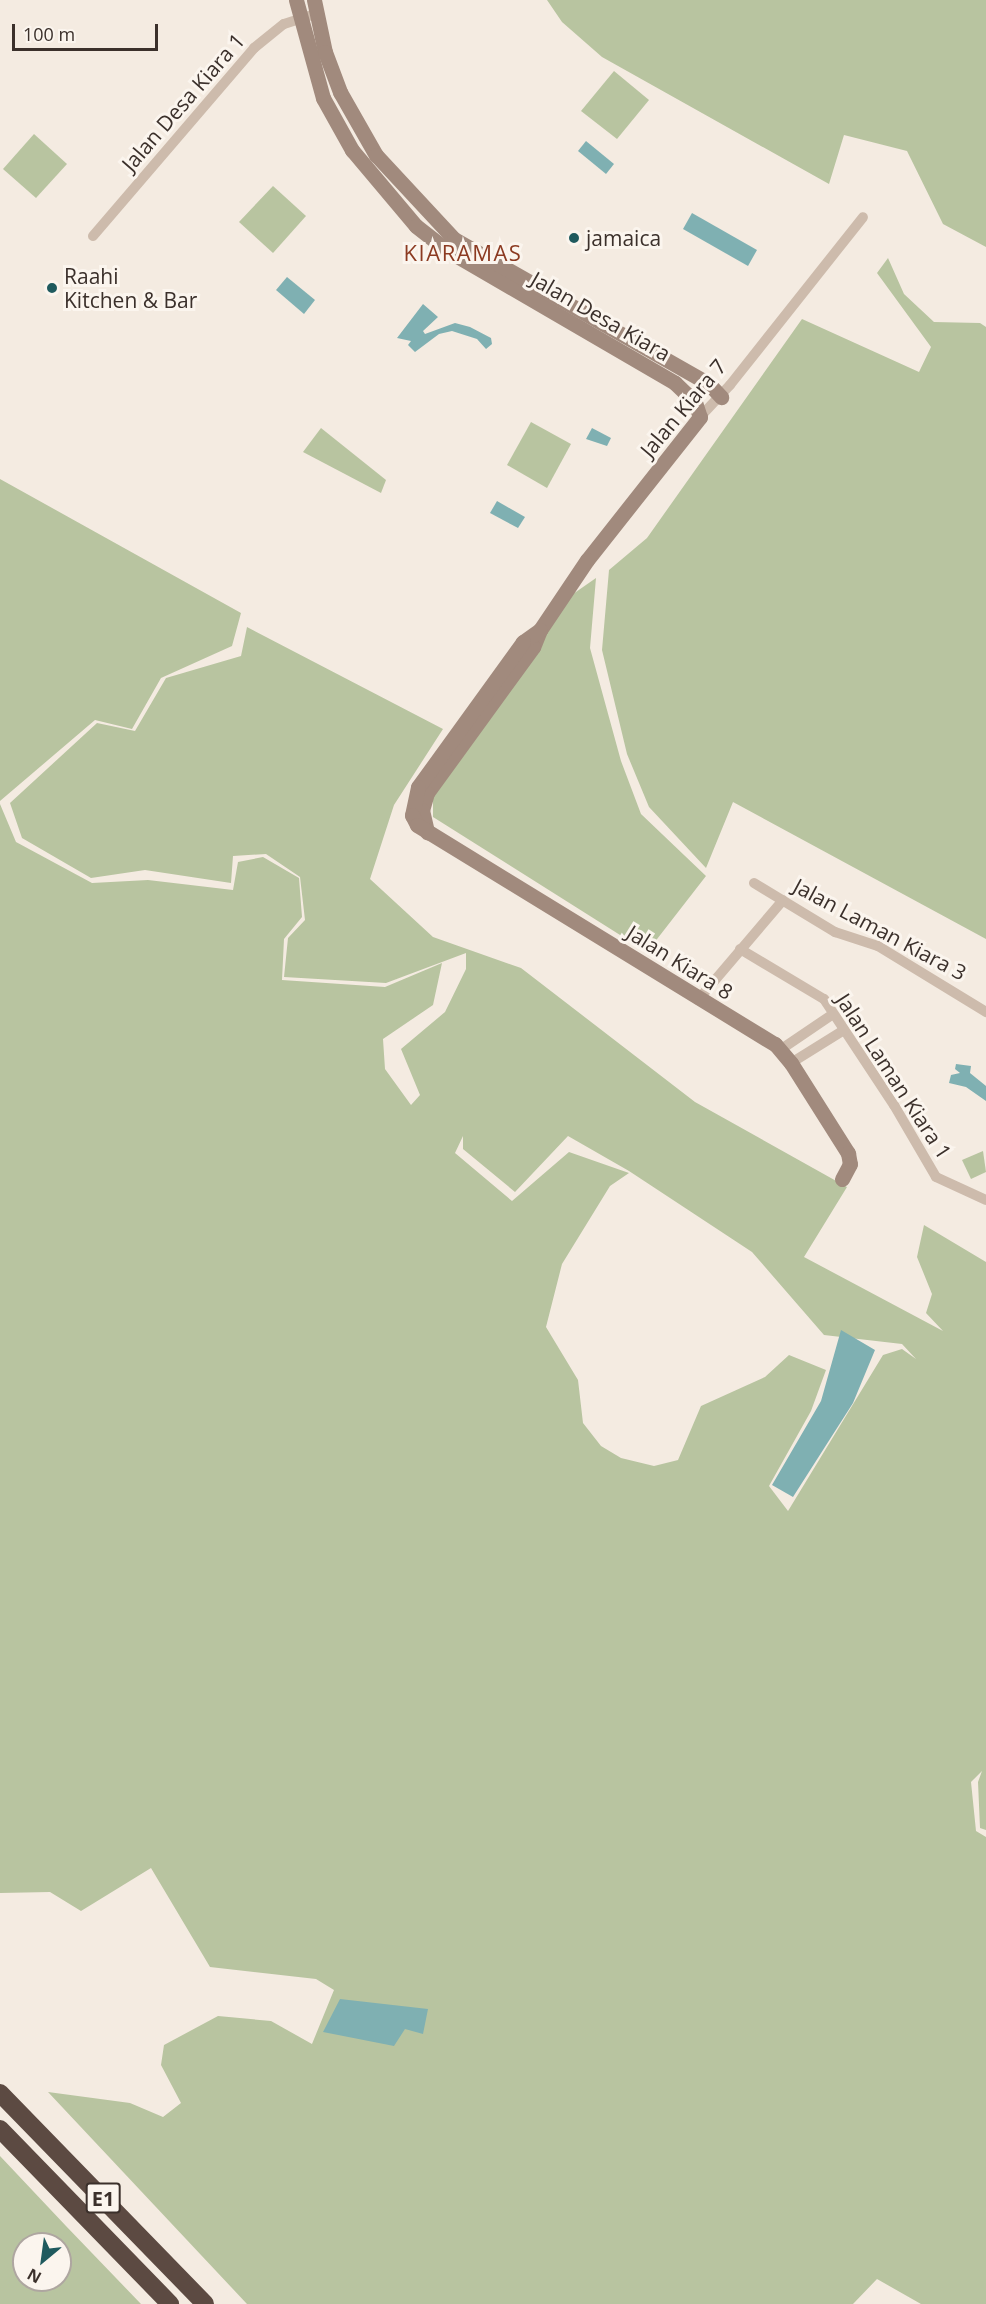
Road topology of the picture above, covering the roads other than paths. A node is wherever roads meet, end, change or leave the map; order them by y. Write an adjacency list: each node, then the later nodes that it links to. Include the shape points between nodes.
1 (296, 0): 3 (main road, Jalan Desa Kiara)
2 (316, 6): 3 (street, Jalan Desa Kiara 1); 6 (main road, Jalan Desa Kiara, via 340,92 376,155 454,239 709,384)
3 (300, 18): 5 (street, Jalan Desa Kiara 1, via 284,24 254,48); 7 (main road, Jalan Desa Kiara, via 323,98 352,150 416,226 445,249 675,383 694,402)
4 (863, 217): 6 (street, Jalan Kiara 7)
5 (93, 236)
6 (721, 397): 7 (street, Jalan Kiara 7)
7 (700, 417): 8 (main road, Jalan Kiara 7, via 587,560)
8 (540, 630): 12 (main road, Jalan Kiara 8, via 523,642 418,787 412,814 427,832)
9 (754, 883): 10 (street, Jalan Laman Kiara 3)
10 (783, 900): 11 (street); 13 (street, Jalan Laman Kiara 3, via 835,932 878,946)
11 (740, 949): 12 (street); 14 (street, Jalan Laman Kiara 1, via 824,999)
12 (698, 1000): 16 (main road, Jalan Kiara 8)
13 (986, 1012)
14 (833, 1014): 15 (street, Jalan Laman Kiara 1); 16 (street)
15 (844, 1030): 17 (street); 19 (street, Jalan Laman Kiara 1, via 936,1177)
16 (780, 1050): 17 (main road, Jalan Kiara 8)
17 (792, 1064): 18 (main road, Jalan Kiara 8, via 848,1153 850,1164)
18 (842, 1179)
19 (986, 1200)
20 (0, 2093): 23 (highway, E1)
21 (0, 2129): 22 (highway, E1)
22 (170, 2304)
23 (205, 2304)

